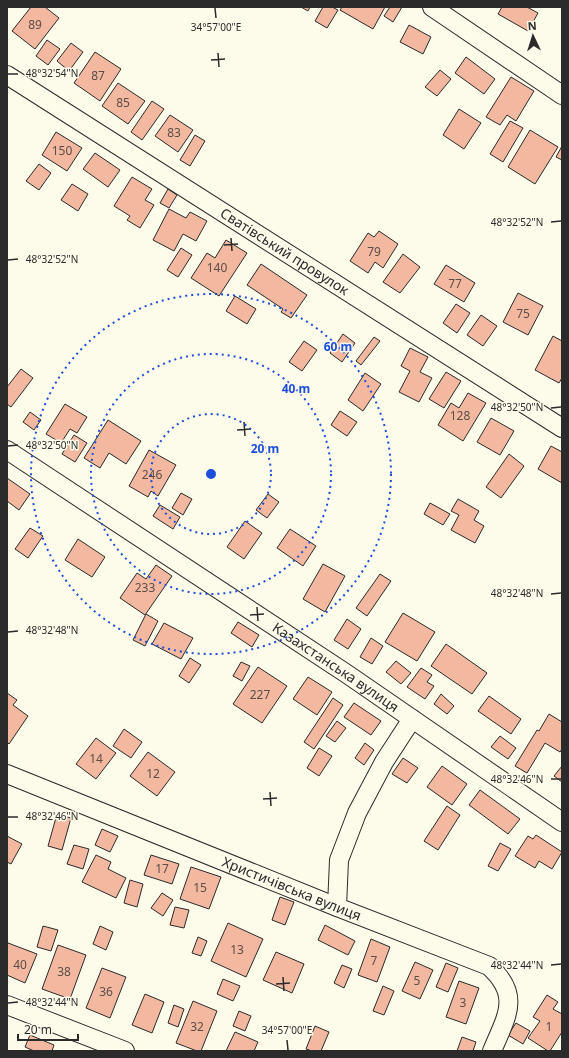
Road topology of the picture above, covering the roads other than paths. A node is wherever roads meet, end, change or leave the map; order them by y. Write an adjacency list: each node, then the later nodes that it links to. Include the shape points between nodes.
1 (432, 7): 3 (street)
2 (7, 75): 4 (street, Сватівський провулок)
3 (562, 96)
4 (562, 428)
5 (7, 450): 6 (street, Казахстанська вулиця)
6 (412, 719): 8 (street, Казахстанська вулиця); 9 (street, via 384,762 357,813 339,860)
7 (7, 774): 9 (street, Христичівська вулиця)
8 (562, 822)
9 (337, 907): 12 (street, Христичівська вулиця, via 489,966 506,988 509,1001 507,1015)
10 (7, 1005): 11 (street)
11 (125, 1051)
12 (492, 1051)

